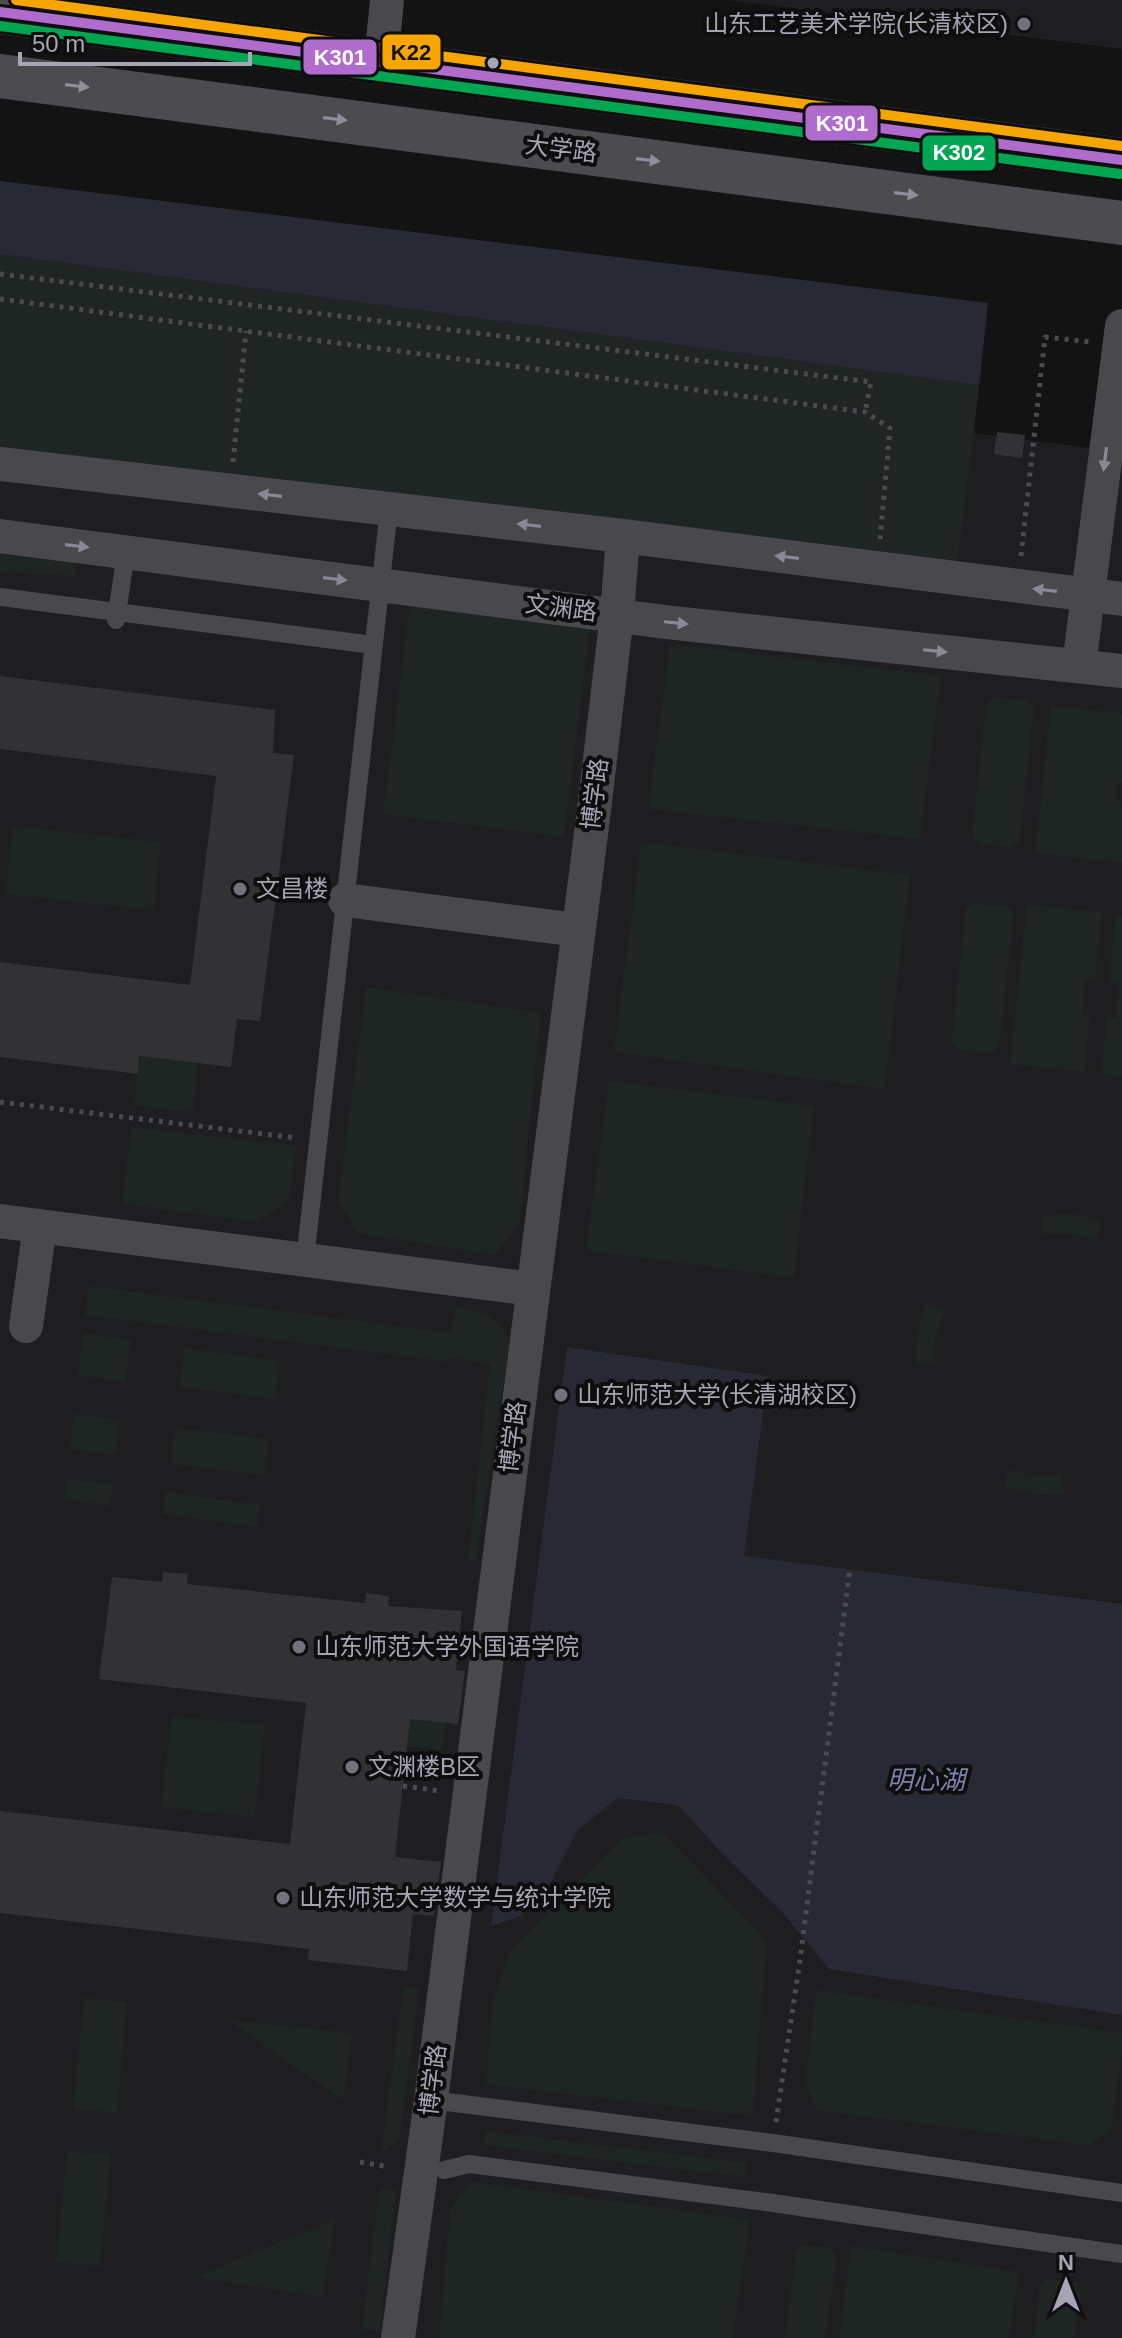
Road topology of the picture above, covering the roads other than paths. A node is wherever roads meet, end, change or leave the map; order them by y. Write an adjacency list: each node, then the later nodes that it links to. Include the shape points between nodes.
1 (387, 0): 3 (street)
2 (0, 12): 3 (main road)
3 (381, 62): 5 (main road)
4 (0, 76): 6 (main road, 大学路, one-way to 6)
5 (1122, 160)
6 (1122, 223)
7 (1121, 335): 14 (street, one-way to 14)
8 (0, 464): 9 (street, one-way to 8)
9 (389, 509): 11 (street, one-way to 9); 13 (lane)
10 (0, 536): 12 (street, 文渊路, one-way to 12)
11 (623, 536): 14 (street, one-way to 11); 17 (street, 博学路)
12 (126, 553): 13 (street, 文渊路, one-way to 13); 18 (lane)
13 (380, 585): 17 (street, 文渊路); 19 (lane)
14 (1088, 595): 16 (street); 20 (street)
15 (0, 597): 18 (lane)
16 (1122, 599)
17 (617, 615): 20 (street, 文渊路, one-way to 20); 23 (street, 博学路)
18 (116, 616): 19 (lane)
19 (373, 645): 22 (lane)
20 (1079, 666): 21 (street, 文渊路)
21 (1122, 671)
22 (345, 900): 23 (street); 26 (lane)
23 (577, 930): 27 (street, 博学路)
24 (0, 1221): 25 (street)
25 (40, 1226): 26 (street); 28 (street)
26 (305, 1260): 27 (street)
27 (532, 1289): 29 (street, 博学路)
28 (26, 1326)
29 (431, 2100): 31 (lane); 33 (street, 博学路)
30 (444, 2170): 32 (lane, via 469,2164)
31 (1122, 2193)
32 (1122, 2254)
33 (398, 2338)

